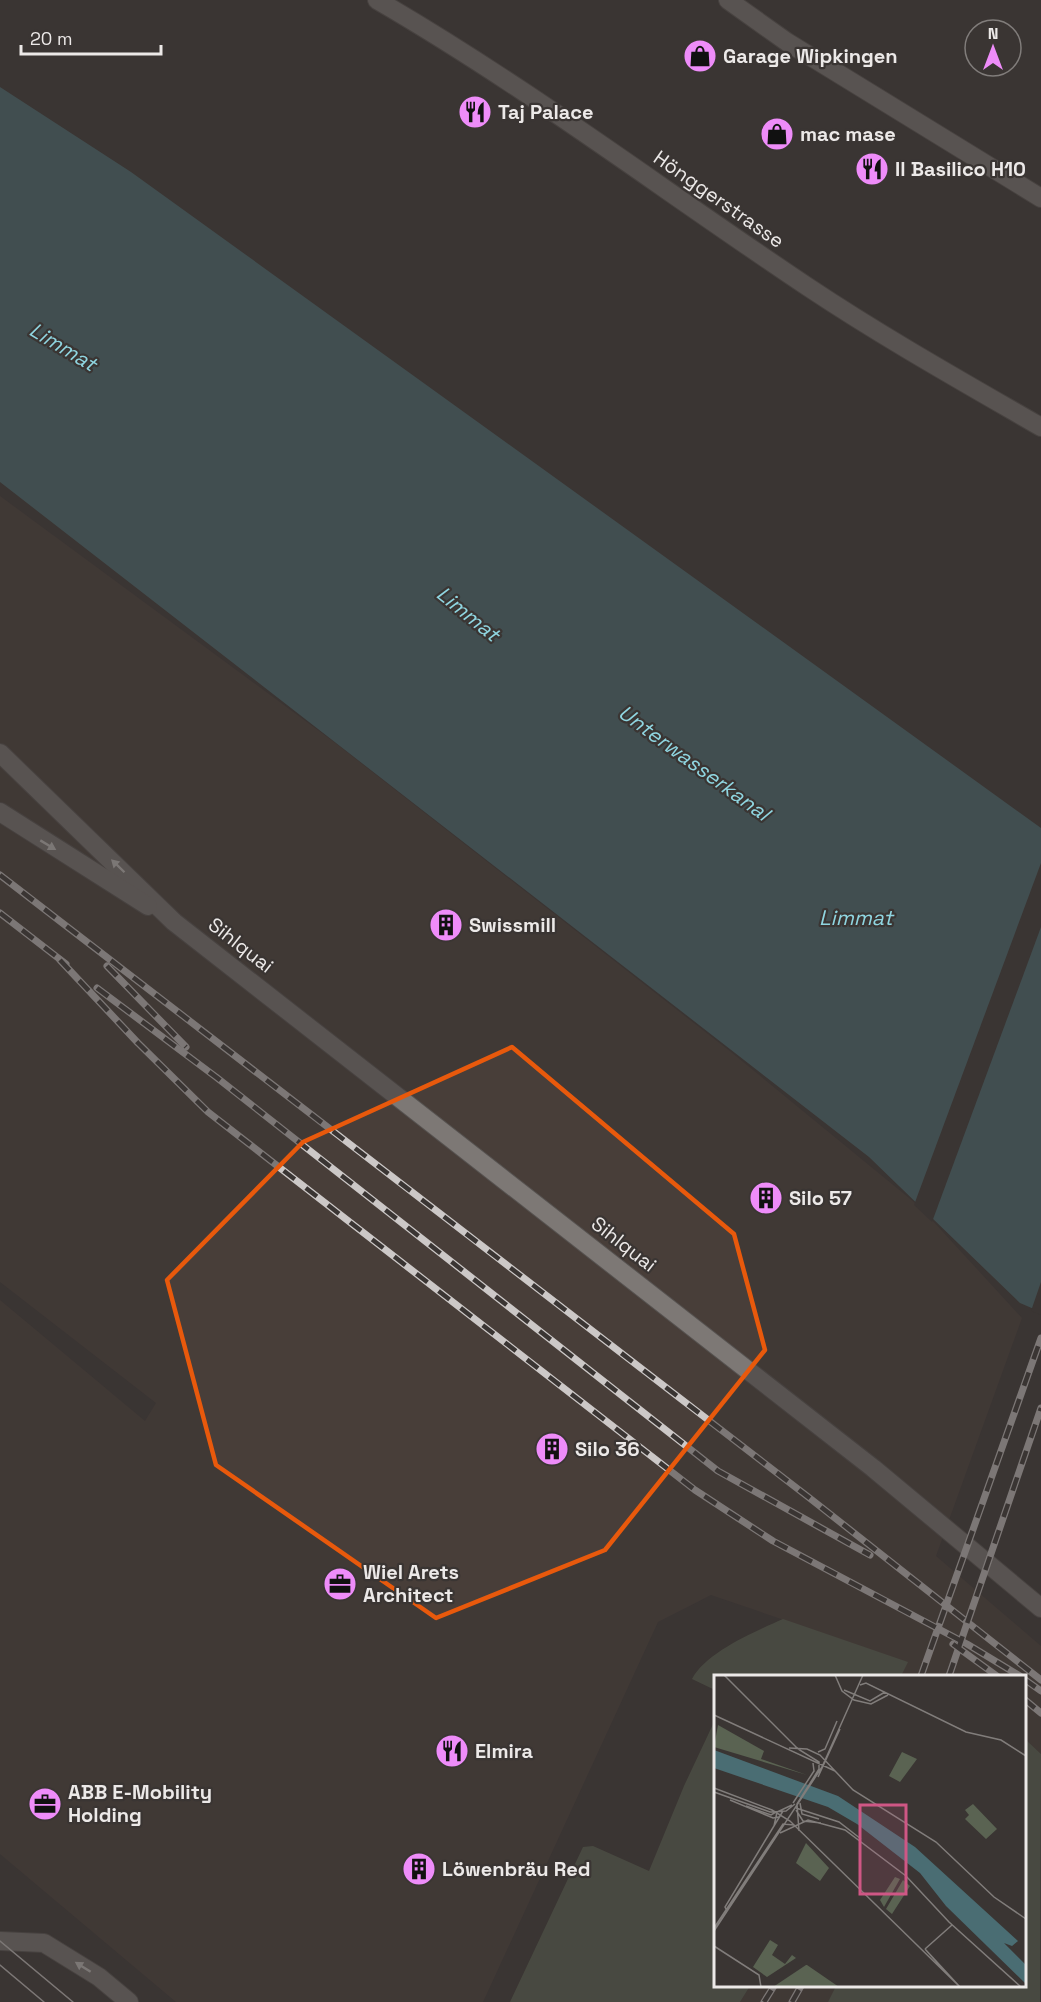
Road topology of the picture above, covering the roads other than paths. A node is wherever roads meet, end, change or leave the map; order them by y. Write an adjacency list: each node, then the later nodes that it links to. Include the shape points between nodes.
1 (377, 0): 4 (street, Hönggerstrasse, via 519,87 873,329)
2 (728, 0): 3 (street, via 787,42)
3 (1041, 198)
4 (1041, 427)
5 (0, 753): 7 (street, Sihlquai, one-way to 5)
6 (0, 812): 7 (street, Sihlquai, one-way to 7)
7 (174, 922): 8 (street, Sihlquai, via 873,1468)
8 (1041, 1608)
9 (0, 1941): 10 (street, one-way to 9, via 99,1977 44,1943)
10 (129, 2002)

